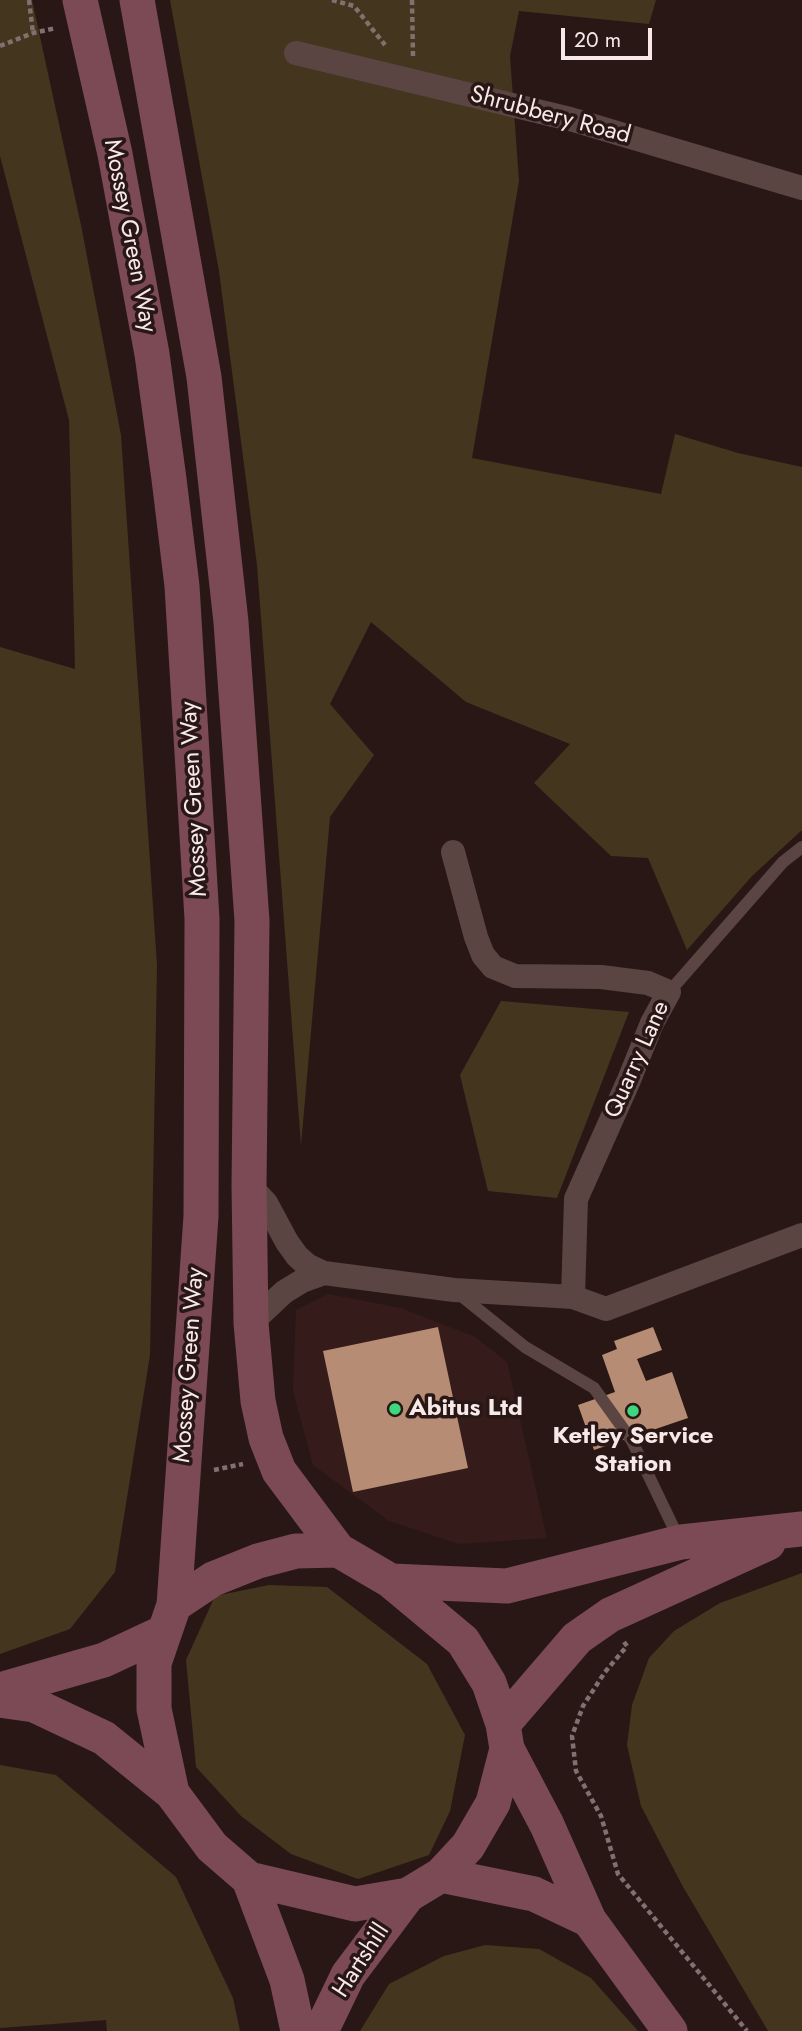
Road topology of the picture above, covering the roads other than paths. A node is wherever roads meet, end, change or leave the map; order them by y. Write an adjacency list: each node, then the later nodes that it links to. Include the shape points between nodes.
1 (80, 0): 18 (main road, Mossey Green Way, via 152,354 182,586 202,919 201,1216)
2 (137, 0): 8 (main road, Mossey Green Way, via 204,377 231,622 253,921)
3 (296, 53): 4 (street, Shrubbery Road, via 570,119)
4 (802, 188)
5 (802, 846): 7 (lane)
6 (453, 852): 7 (street, Quarry Lane, via 476,937 483,956 494,967 515,976 648,983)
7 (669, 992): 12 (street, Quarry Lane, via 576,1199)
8 (249, 1185): 10 (street, via 266,1203 297,1256); 13 (main road, Mossey Green Way)
9 (802, 1235): 12 (street, via 606,1309)
10 (324, 1273): 11 (street); 13 (street, via 284,1292)
11 (454, 1290): 12 (street); 15 (lane, via 525,1347 594,1388 632,1441)
12 (573, 1297)
13 (251, 1323): 16 (main road, Mossey Green Way, via 261,1423 272,1458)
14 (801, 1529): 15 (main road); 21 (main road, via 610,1615 577,1637)
15 (681, 1542): 17 (main road, via 507,1586)
16 (338, 1550): 17 (main road); 18 (main road, via 296,1550 213,1579)
17 (391, 1581): 21 (main road, via 463,1641 489,1683)
18 (169, 1619): 19 (main road, via 104,1660); 22 (main road, Mossey Green Way, via 154,1663 154,1709)
19 (0, 1690)
20 (0, 1700): 22 (main road, via 34,1705 104,1738)
21 (505, 1737): 23 (main road, via 493,1803 468,1846); 26 (main road)
22 (173, 1793): 24 (main road, via 212,1847)
23 (441, 1875): 25 (main road); 26 (main road, via 534,1894)
24 (249, 1879): 25 (main road, via 355,1903); 27 (main road, via 288,1980)
25 (408, 1895): 28 (main road, Hartshill, via 348,1975)
26 (589, 1920): 29 (main road)
27 (298, 2031)
28 (321, 2031)
29 (670, 2031)

